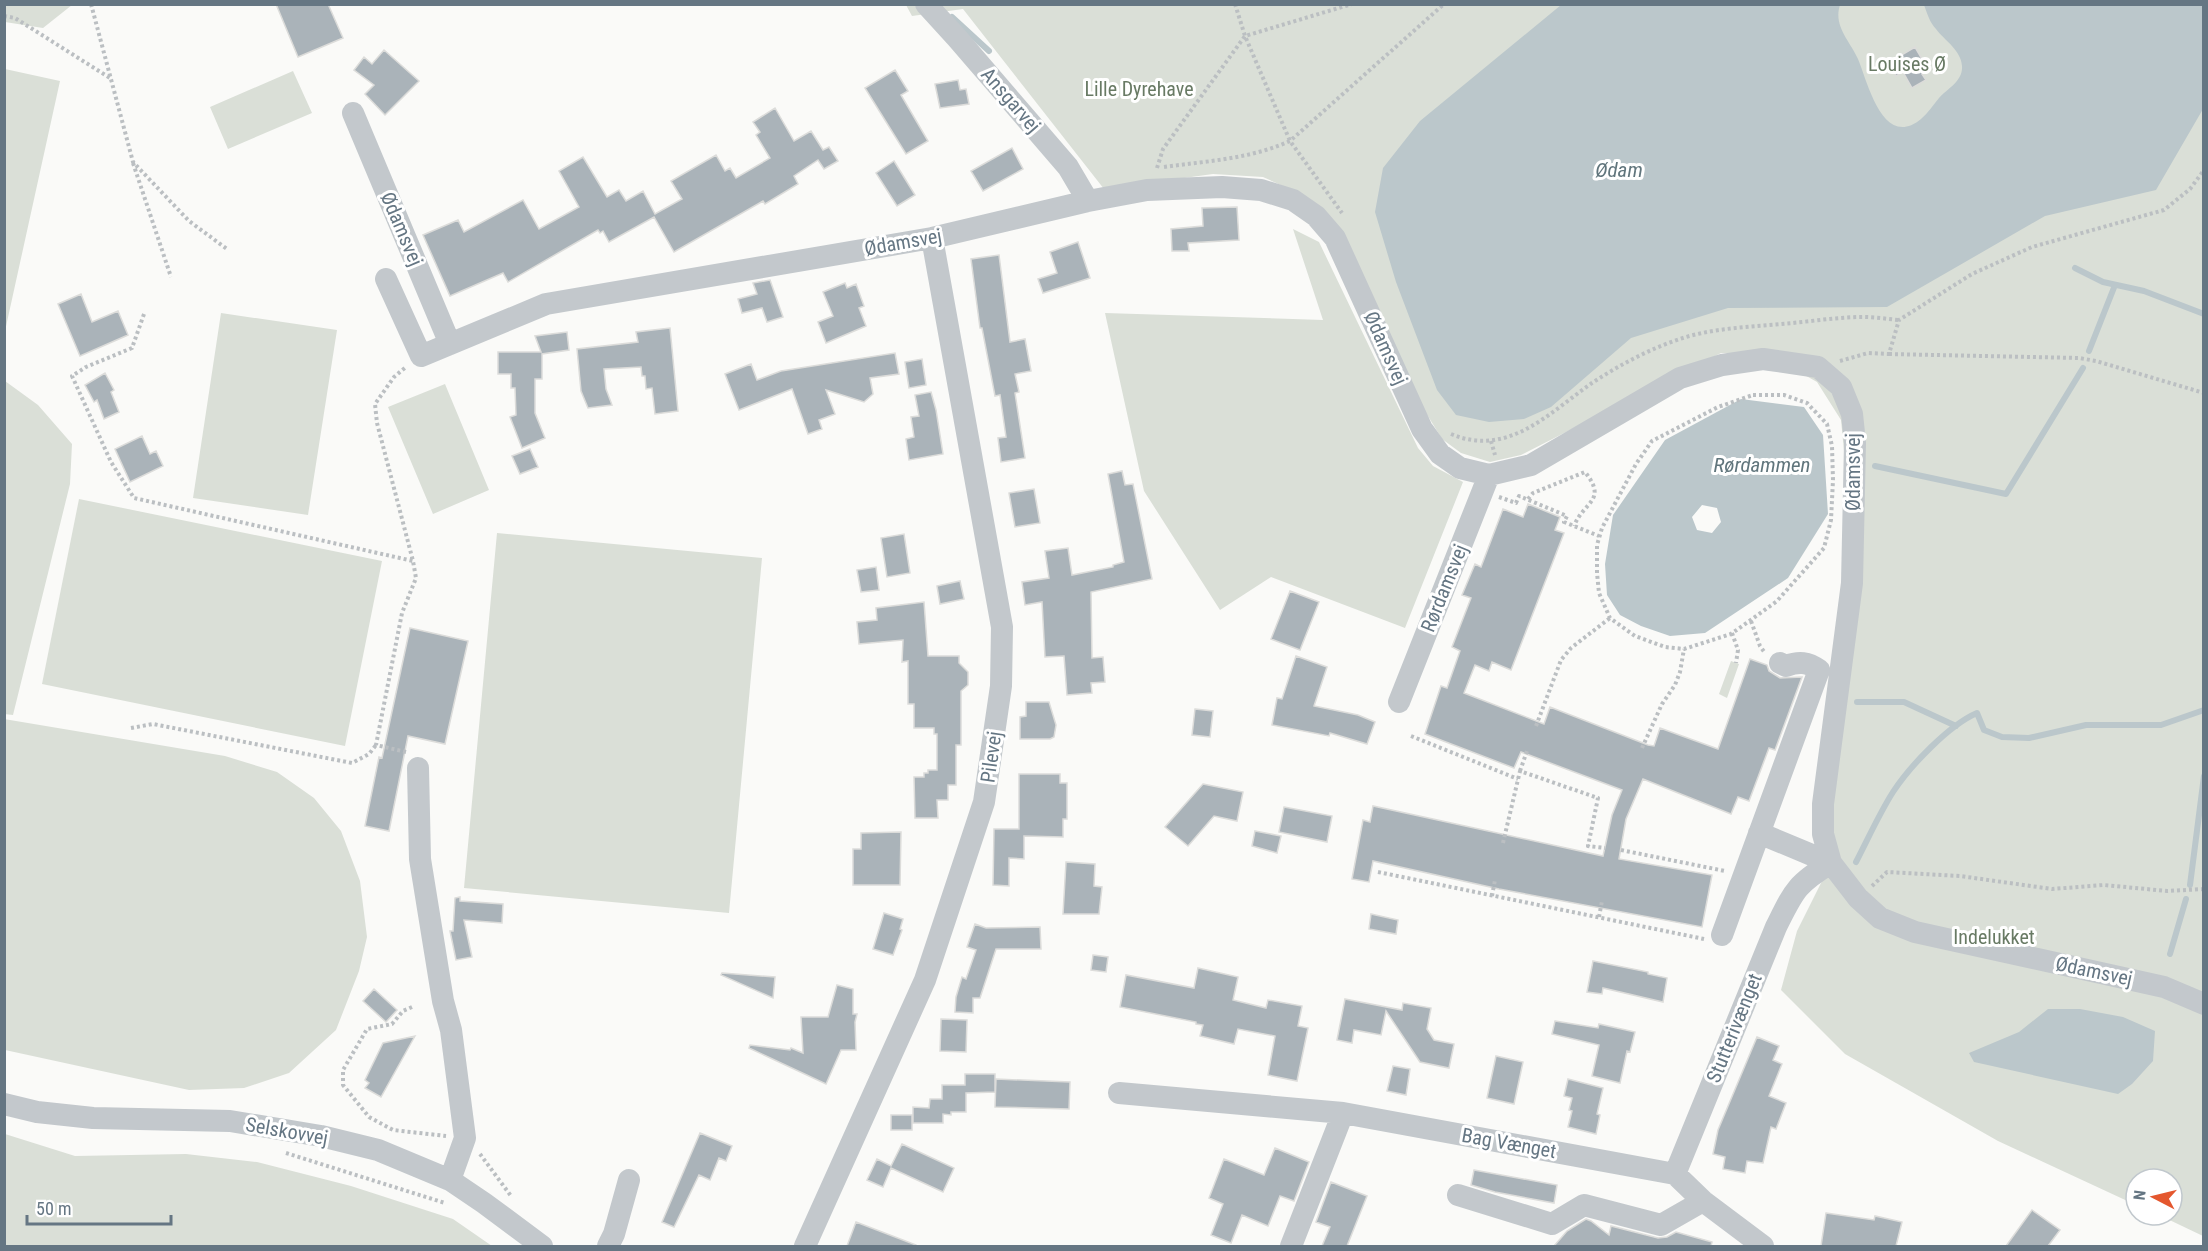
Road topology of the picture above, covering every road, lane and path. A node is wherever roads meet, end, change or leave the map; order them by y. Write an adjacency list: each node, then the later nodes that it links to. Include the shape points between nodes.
1 (91, 4): 8 (path)
2 (926, 4): 13 (street, Ansgarvej, via 1068,167)
3 (1236, 4): 7 (path)
4 (1353, 4): 7 (path)
5 (1444, 4): 10 (path)
6 (4, 16): 8 (path, via 15,18)
7 (1245, 36): 10 (path); 10 (path, via 1163,149 1156,168 1246,156)
8 (111, 79): 11 (path)
9 (354, 113): 21 (street, Ødamsvej)
10 (1290, 141): 14 (path)
11 (133, 162): 16 (path, via 189,221); 17 (path)
12 (2204, 170): 20 (path, via 2190,189 2164,210 2032,247 1972,274)
13 (1088, 201): 15 (street, Ødamsvej); 27 (street, Ødamsvej, via 1147,190 1222,187 1261,190 1293,200 1316,216 1335,238 1422,429 1440,454)
14 (1345, 218)
15 (932, 238): 21 (street, Ødamsvej, via 546,304); 78 (street, Pilevej, via 1002,627 1001,686 984,802 925,980)
16 (226, 249)
17 (171, 277)
18 (386, 279): 23 (street)
19 (144, 314): 31 (path, via 132,348 72,376 111,462 134,498)
20 (1899, 320): 22 (path); 26 (path, via 1863,317 1719,329 1632,359 1593,382 1534,426 1509,438 1467,441 1450,434)
21 (450, 344): 23 (street, Ødamsvej)
22 (1889, 354): 24 (path, via 1868,353); 25 (path, via 2088,359)
23 (421, 356): 31 (path, via 394,377 375,404)
24 (1818, 367): 27 (street, Ødamsvej, via 1763,359 1722,365 1680,378 1531,465); 52 (street, Ødamsvej, via 1841,387 1852,414 1855,443 1852,583 1822,804 1823,834)
25 (2204, 393)
26 (1444, 426)
27 (1486, 483): 28 (path, via 1516,503 1519,496); 38 (street, Rørdamsvej)
28 (1528, 500): 29 (path, via 1567,516 1564,522); 29 (path, via 1533,493 1585,472 1595,493)
29 (1574, 526): 30 (path)
30 (1599, 536): 32 (path, via 1599,592); 33 (path, via 1652,441 1718,407 1753,395 1784,395 1807,403 1827,424 1830,435 1831,520 1824,548 1777,602)
31 (413, 561): 42 (path, via 416,578 402,614)
32 (1610, 618): 35 (path, via 1642,639 1665,647); 39 (path, via 1561,660)
33 (1750, 621): 34 (path); 37 (path, via 1760,646)
34 (1732, 633): 35 (path); 36 (path, via 1738,650)
35 (1684, 648): 43 (path, via 1675,685)
36 (1736, 663)
37 (1779, 663): 48 (street, via 1811,663 1819,670)
38 (1399, 702)
39 (1536, 726)
40 (131, 728): 42 (path, via 153,724 352,763)
41 (1411, 736): 47 (path)
42 (376, 745): 45 (path, via 416,755)
43 (1642, 748)
44 (1527, 751): 46 (path)
45 (418, 768): 67 (street, via 420,859 451,1030)
46 (1520, 771): 47 (path); 50 (path, via 1598,798 1588,846)
47 (1518, 779): 49 (path)
48 (1759, 833): 52 (street, Ødamsvej); 54 (street)
49 (1503, 843)
50 (1605, 848)
51 (1621, 850): 54 (path)
52 (1831, 863): 58 (street, Ødamsvej); 69 (street, Stutterivænget, via 1808,877 1793,893)
53 (1378, 872): 57 (path)
54 (1744, 875): 61 (street)
55 (1495, 880): 57 (path)
56 (2204, 889): 58 (path, via 2167,891 2104,885 2052,889 1960,876 1887,872)
57 (1492, 896): 60 (path)
58 (1858, 898): 62 (street, Ødamsvej, via 1880,918 1915,932 2164,987)
59 (1602, 902): 60 (path)
60 (1599, 917): 61 (path, via 1708,940)
61 (1722, 935)
62 (2204, 1004)
63 (411, 1007): 67 (path, via 392,1024 367,1029 344,1070 343,1085 369,1117 393,1130)
64 (1119, 1093): 66 (street, Bag Vænget)
65 (4, 1104): 70 (street, Selskovvej, via 93,1118 230,1121 303,1133 378,1150)
66 (1343, 1113): 69 (street, Bag Vænget); 79 (street)
67 (465, 1138): 70 (street); 72 (path)
68 (276, 1150): 75 (path)
69 (1675, 1174): 74 (street)
70 (450, 1180): 76 (street, Selskovvej)
71 (629, 1180): 77 (street)
72 (509, 1193)
73 (1458, 1195): 74 (street, via 1552,1224 1584,1205 1661,1224)
74 (1703, 1201): 80 (street)
75 (450, 1205)
76 (542, 1246)
77 (608, 1246)
78 (805, 1246)
79 (1290, 1246)
80 (1763, 1246)

